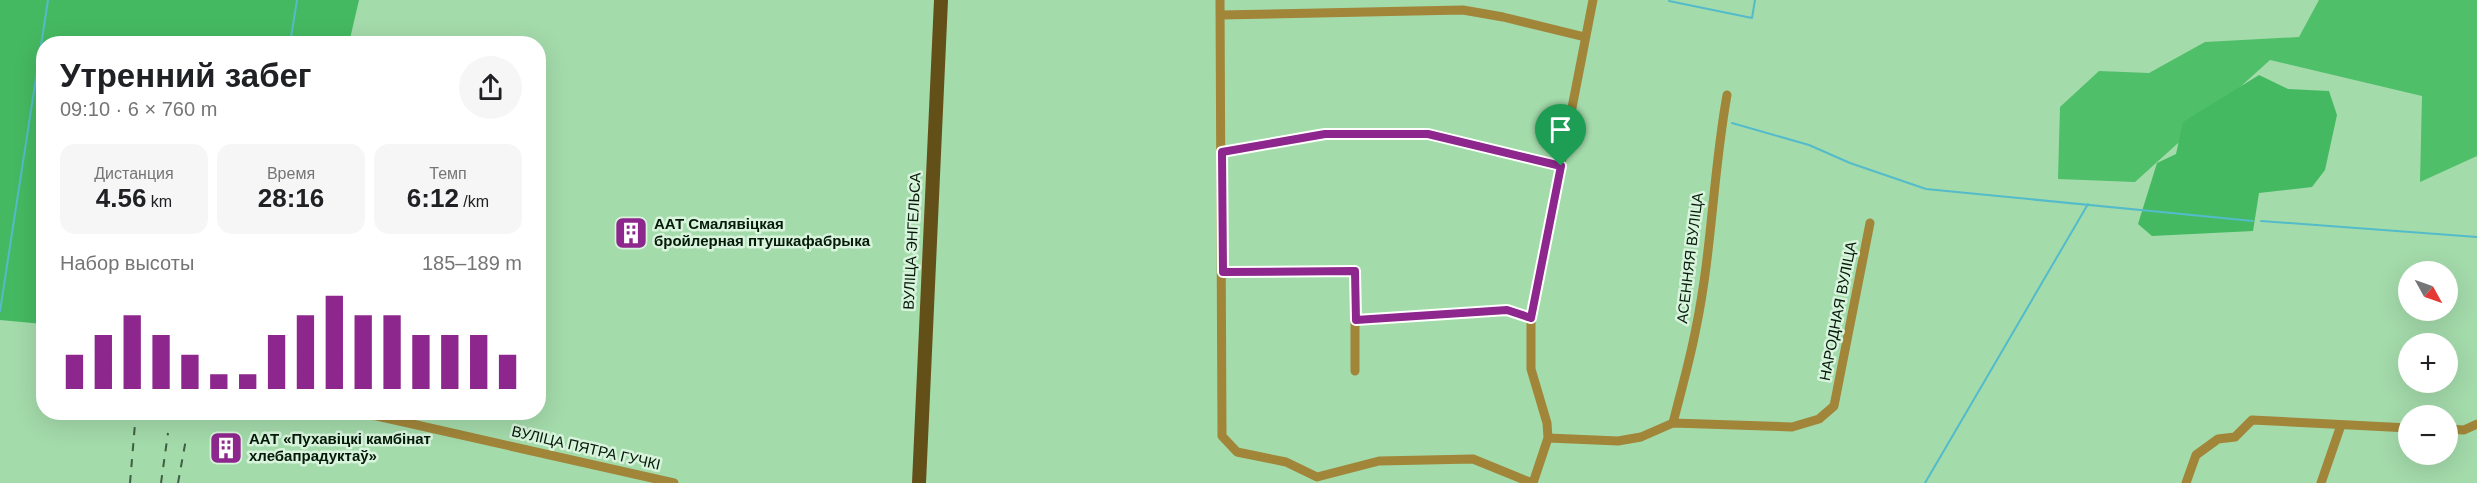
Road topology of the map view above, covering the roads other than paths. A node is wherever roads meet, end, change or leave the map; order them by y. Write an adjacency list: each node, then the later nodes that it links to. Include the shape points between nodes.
1 (942, 0): 23 (main road, ВУЛІЦА ЭНГЕЛЬСА)
2 (1220, 0): 4 (street)
3 (1593, 0): 5 (street)
4 (1220, 15): 5 (street, via 1463,10); 7 (street)
5 (1585, 37): 8 (street)
6 (1726, 95): 15 (street, АСЕННЯЯ ВУЛІЦА, via 1696,328)
7 (1222, 152): 8 (street, via 1325,134 1428,134); 10 (street)
8 (1561, 166): 11 (street)
9 (1870, 223): 15 (street, НАРОДНАЯ ВУЛІЦА, via 1834,406 1819,419 1792,427)
10 (1223, 272): 12 (street, via 1355,271); 21 (street, via 1222,436 1237,453 1286,462)
11 (1531, 318): 12 (street, via 1507,310); 20 (street, via 1531,369)
12 (1356, 320): 13 (street)
13 (1355, 371)
14 (395, 420): 22 (street, ВУЛІЦА ПЯТРА ГУЧКІ)
15 (1673, 423): 20 (street, via 1618,441)
16 (2477, 424): 19 (street)
17 (2341, 425): 18 (street); 25 (street, via 2252,420 2235,437 2218,439 2196,455); 26 (street)
18 (2398, 428)
19 (2458, 430)
20 (1548, 438): 24 (street)
21 (1316, 480): 24 (street, via 1379,461 1473,459)
22 (674, 483)
23 (919, 483)
24 (1532, 483)
25 (2186, 483)
26 (2321, 483)

